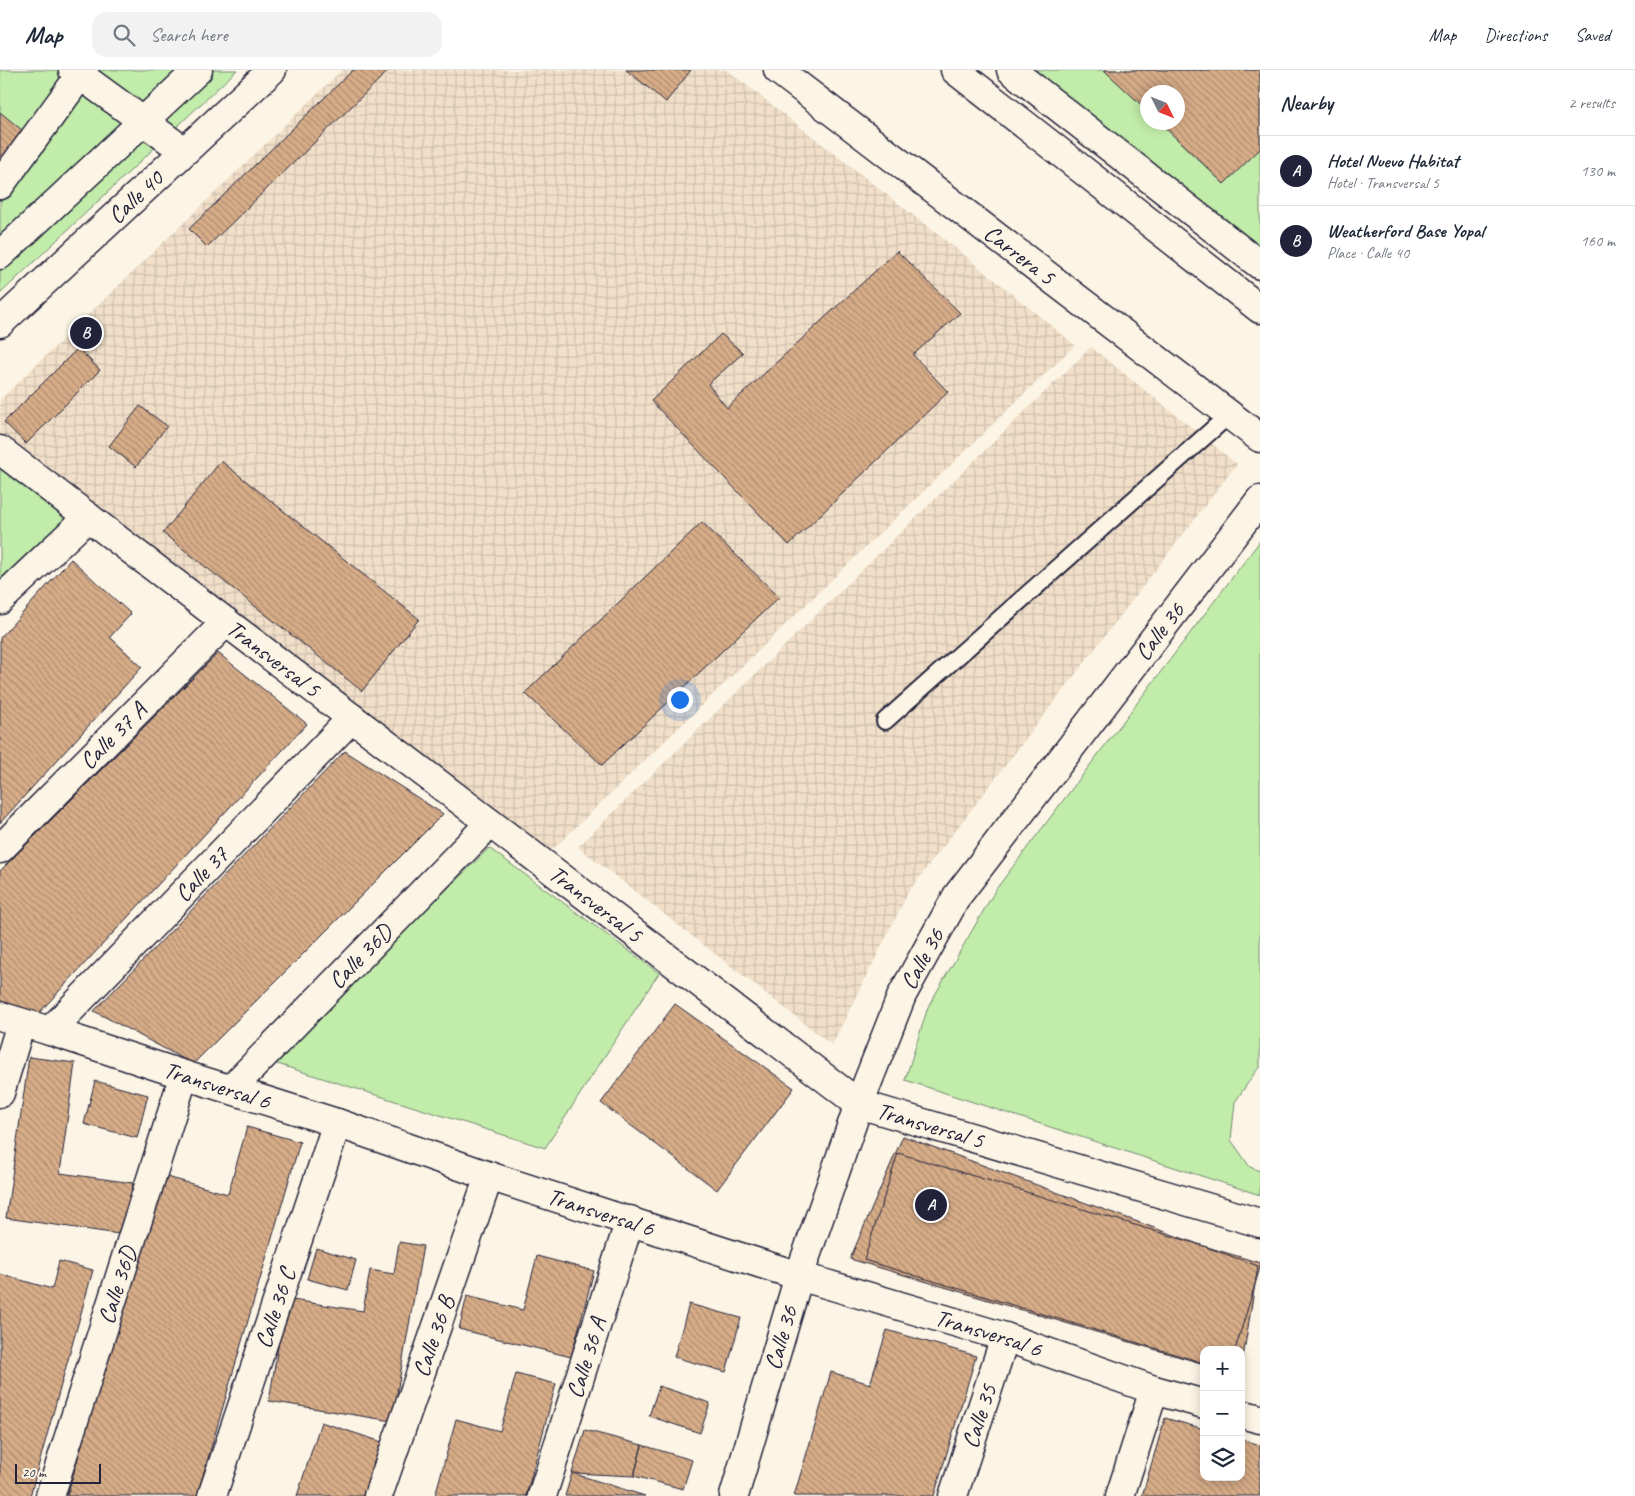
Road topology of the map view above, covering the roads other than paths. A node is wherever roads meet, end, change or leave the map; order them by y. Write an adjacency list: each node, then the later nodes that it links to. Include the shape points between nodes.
1 (198, 70): 7 (street, Calle 40)
2 (272, 70): 8 (street, Calle 40)
3 (778, 70): 14 (street, Carrera 5)
4 (955, 70): 12 (street)
5 (1011, 70): 11 (street)
6 (79, 72): 7 (street); 9 (street)
7 (142, 122): 8 (street); 10 (street, Calle 40)
8 (184, 151): 13 (street, Calle 40)
9 (0, 185)
10 (0, 256)
11 (1260, 265)
12 (1260, 309)
13 (0, 323)
14 (1230, 414): 15 (street, Carrera 5); 22 (lane)
15 (1260, 438)
16 (0, 450): 18 (street, Transversal 5)
17 (1260, 500): 30 (street, Calle 36, via 957,896 902,995)
18 (88, 517): 19 (street); 20 (street, Transversal 5)
19 (0, 600)
20 (226, 622): 21 (street, Transversal 5); 24 (street, Calle 37 A)
21 (352, 718): 23 (street, Transversal 5); 26 (street, Calle 37)
22 (885, 721)
23 (490, 823): 28 (street, Calle 36D); 30 (street, Transversal 5)
24 (0, 849)
25 (10, 1020): 26 (street, Transversal 6); 29 (street)
26 (50, 1030): 27 (street, Transversal 6)
27 (184, 1075): 28 (street, Transversal 6); 41 (street, Calle 36D)
28 (230, 1089): 31 (street, Transversal 6)
29 (0, 1093)
30 (859, 1104): 34 (street, Transversal 5); 35 (street, Calle 36)
31 (337, 1122): 32 (street, Transversal 6); 42 (street, Calle 36 C)
32 (488, 1176): 33 (street, Transversal 6); 43 (street, Calle 36 B)
33 (630, 1220): 35 (street, Transversal 6); 44 (street, Calle 36 A)
34 (1260, 1223)
35 (799, 1276): 36 (street, Transversal 6); 45 (street, Calle 36)
36 (1005, 1337): 37 (street, Transversal 6); 46 (street, Calle 35)
37 (1154, 1390): 38 (street, Transversal 6); 47 (street)
38 (1200, 1403)
39 (1245, 1415): 40 (street)
40 (1260, 1419)
41 (50, 1496)
42 (212, 1496)
43 (378, 1496)
44 (542, 1496)
45 (734, 1496)
46 (953, 1496)
47 (1120, 1496)

